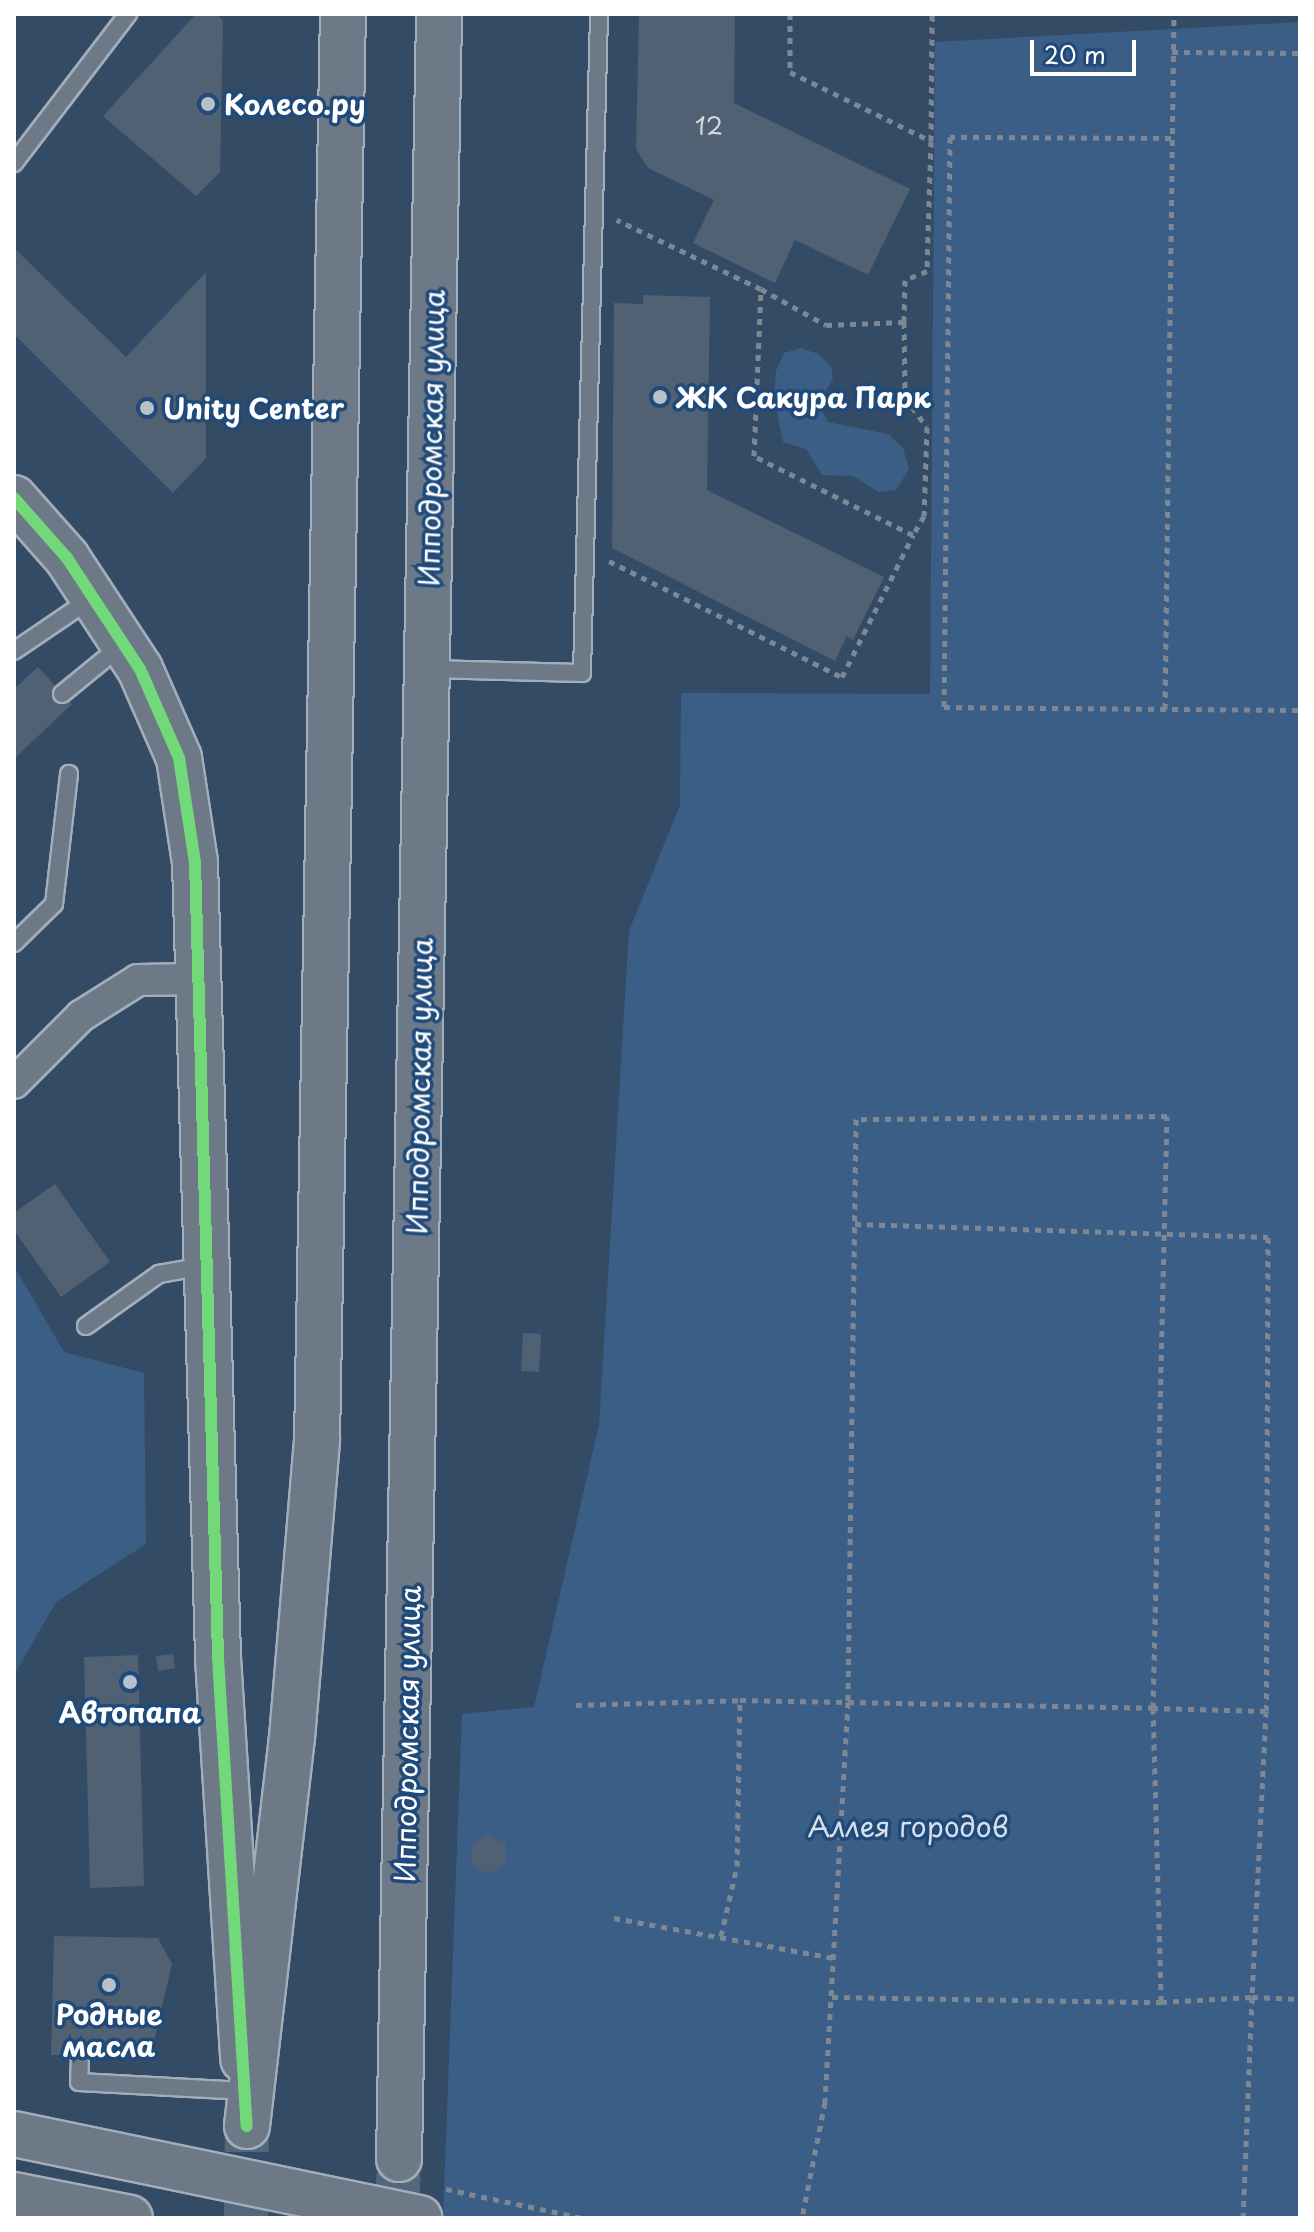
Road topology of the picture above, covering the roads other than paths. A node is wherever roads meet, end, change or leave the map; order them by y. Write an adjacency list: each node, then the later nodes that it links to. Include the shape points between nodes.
1 (128, 14): 5 (lane)
2 (343, 14): 19 (main road, via 317,1441 292,1738)
3 (439, 14): 10 (main road, Ипподромская улица)
4 (599, 14): 10 (lane, via 582,673)
5 (14, 163)
6 (14, 498): 7 (main road, via 67,558)
7 (93, 597): 8 (main road); 9 (lane)
8 (124, 644): 11 (lane); 14 (main road, via 179,758 195,862)
9 (14, 651)
10 (426, 669): 21 (main road, Ипподромская улица)
11 (62, 694)
12 (69, 774): 13 (lane, via 54,904)
13 (14, 943)
14 (196, 979): 15 (street, via 138,980 81,1016); 16 (main road)
15 (14, 1083)
16 (204, 1266): 17 (lane, via 159,1274); 19 (main road, via 218,1658)
17 (86, 1326)
18 (80, 2056): 19 (lane, via 79,2082)
19 (246, 2108)
20 (14, 2134): 24 (main road, bridge)
21 (399, 2159)
22 (14, 2195): 23 (main road)
23 (130, 2218)
24 (419, 2218)

